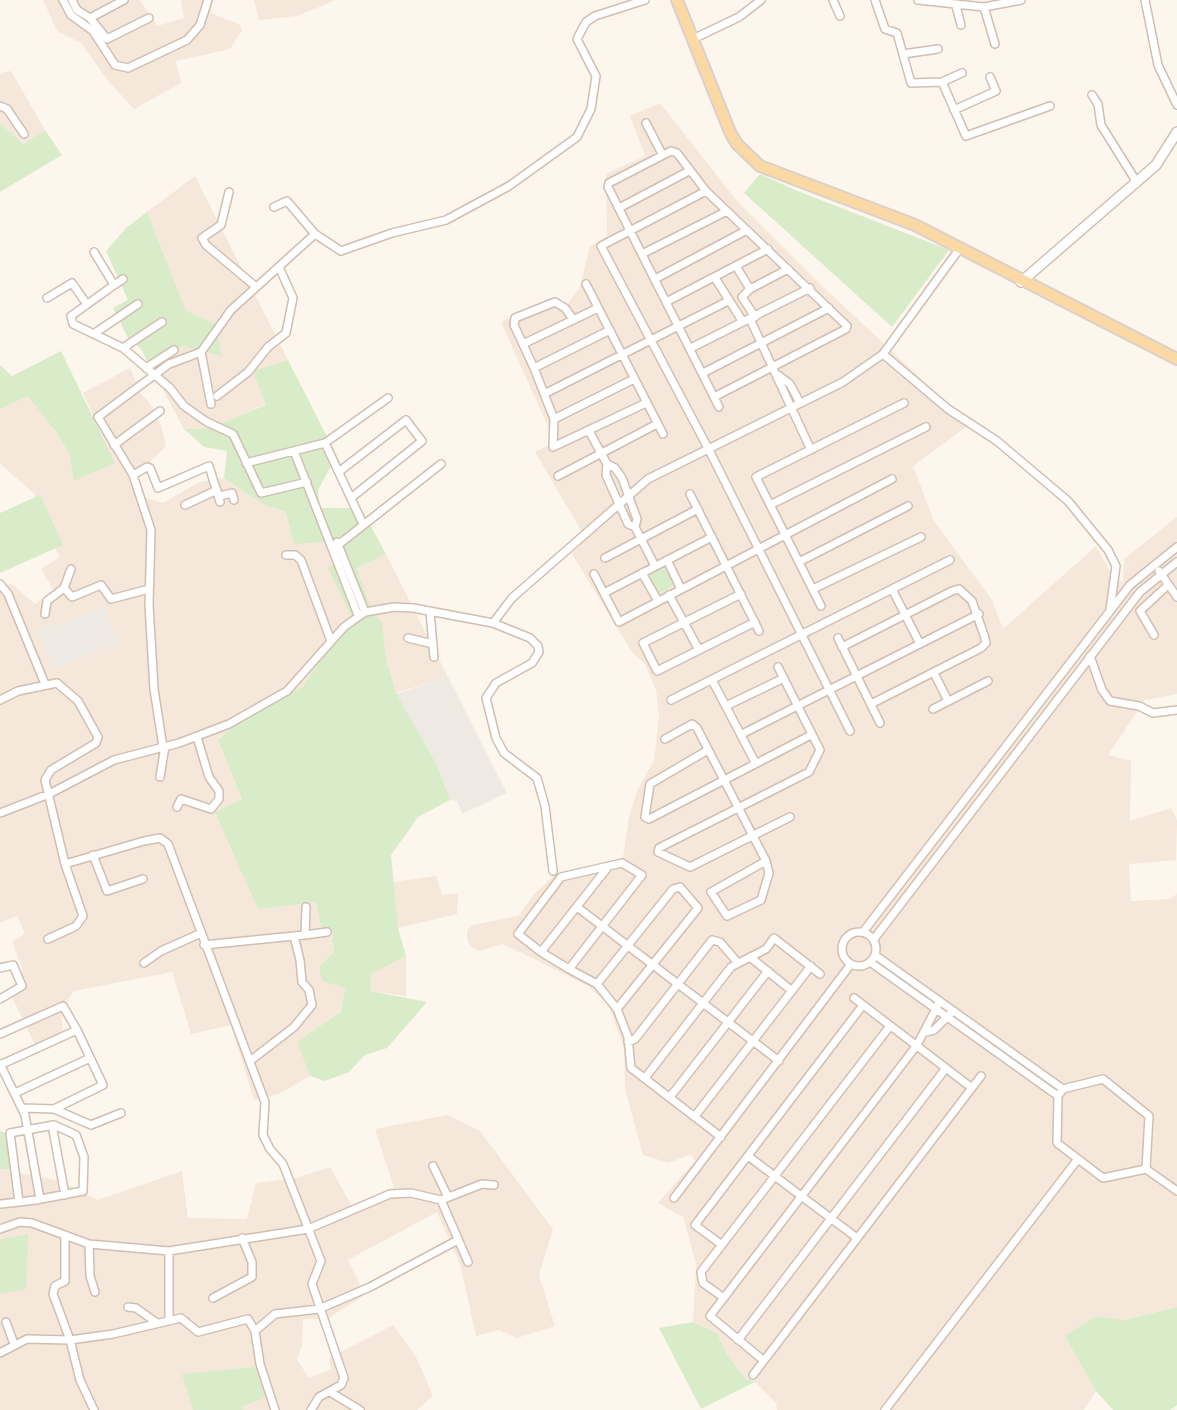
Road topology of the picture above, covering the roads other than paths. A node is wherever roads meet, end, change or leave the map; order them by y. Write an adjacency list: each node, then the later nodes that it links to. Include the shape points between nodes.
1 (64, 0): 4 (street, via 71,15 93,31 115,65 128,68 187,40 200,25)
2 (72, 0): 16 (street, via 77,10)
3 (124, 0): 16 (street)
4 (208, 0)
5 (645, 0): 44 (street, via 586,22 577,39 596,76 591,109 577,137 509,186 446,220 341,251)
6 (677, 0): 19 (main road)
7 (761, 0): 19 (street, via 739,17)
8 (832, 0): 15 (street)
9 (875, 0): 22 (street, via 885,29 897,33)
10 (918, 0): 13 (street)
11 (1021, 0): 14 (street)
12 (1145, 0): 27 (street, via 1158,65)
13 (956, 6): 14 (street); 18 (street)
14 (984, 7): 20 (street)
15 (840, 16)
16 (90, 18): 17 (street, via 107,39)
17 (149, 18)
18 (961, 25)
19 (693, 39): 45 (main road, via 730,132 760,166 860,202)
20 (995, 44)
21 (938, 49): 22 (street)
22 (902, 54): 25 (street, via 911,82)
23 (962, 73): 25 (street)
24 (990, 77): 30 (street, via 996,91)
25 (942, 82): 30 (street)
26 (1093, 95): 36 (street, via 1101,125)
27 (1177, 105)
28 (0, 106): 33 (street)
29 (1050, 106): 30 (street, via 969,137)
30 (954, 110)
31 (646, 123): 34 (street)
32 (1177, 132): 36 (street, via 1156,165)
33 (24, 134)
34 (662, 154): 35 (street, via 676,152); 40 (street, via 608,185)
35 (689, 171): 37 (street); 40 (street)
36 (1136, 181): 55 (street)
37 (706, 191): 41 (street); 42 (street)
38 (229, 192): 58 (street, via 220,225 202,238)
39 (274, 207): 44 (street, via 288,201)
40 (619, 208): 42 (street)
41 (727, 211): 43 (street); 48 (street)
42 (631, 230): 48 (street); 74 (street, via 601,246)
43 (747, 230): 46 (street); 54 (street)
44 (316, 234): 50 (street)
45 (960, 248): 55 (main road); 80 (street)
46 (768, 250): 49 (street); 51 (street)
47 (94, 252): 57 (street)
48 (642, 254): 54 (street)
49 (736, 266): 52 (street); 60 (street)
50 (279, 267): 58 (street); 91 (street, via 293,298 286,333)
51 (788, 269): 59 (street); 60 (street)
52 (715, 278): 62 (street); 63 (street)
53 (123, 279): 57 (street)
54 (655, 279): 62 (street)
55 (1021, 282): 83 (main road)
56 (586, 284): 66 (street)
57 (114, 285): 64 (street)
58 (255, 286): 81 (street)
59 (810, 288): 67 (street); 69 (street)
60 (750, 289): 69 (street, via 742,297)
61 (47, 298): 64 (street, via 72,283)
62 (668, 301): 71 (street)
63 (728, 301): 69 (street); 71 (street)
64 (86, 303): 73 (street, via 70,319 77,327)
65 (138, 304): 73 (street)
66 (598, 308): 68 (street); 72 (street)
67 (829, 308): 75 (street); 86 (street, via 846,323 846,329)
68 (573, 319): 76 (street); 76 (street, via 555,302 525,313 513,321)
69 (749, 319): 75 (street); 78 (street)
70 (162, 322): 77 (street)
71 (680, 324): 74 (street); 78 (street)
72 (610, 330): 82 (street); 85 (street)
73 (95, 333): 77 (street)
74 (651, 340): 82 (street); 108 (street)
75 (764, 343): 86 (street); 87 (street)
76 (523, 344): 85 (street)
77 (122, 348): 84 (street)
78 (691, 348): 87 (street)
79 (174, 350): 84 (street)
80 (885, 351): 95 (street, via 843,382); 165 (street, via 948,409 997,441 1068,501 1116,566)
81 (201, 352): 88 (street, via 169,364); 97 (street)
82 (621, 355): 89 (street); 90 (street)
83 (1177, 359)
84 (146, 368): 88 (street)
85 (534, 368): 90 (street)
86 (776, 371): 92 (street); 95 (street); 99 (street)
87 (703, 373): 92 (street)
88 (156, 377): 107 (street, via 98,417); 112 (street, via 184,406 233,434)
89 (634, 379): 94 (street); 101 (street)
90 (544, 394): 101 (street)
91 (217, 396)
92 (716, 396): 98 (street)
93 (388, 398): 106 (street)
94 (646, 403): 102 (street); 104 (street)
95 (800, 403): 99 (street)
96 (904, 403): 109 (street)
97 (211, 404)
98 (719, 407)
99 (790, 408): 108 (street); 109 (street)
100 (160, 411): 107 (street)
101 (554, 420): 104 (street, via 554,448)
102 (657, 424): 105 (street); 111 (street)
103 (926, 427): 127 (street)
104 (589, 431): 111 (street)
105 (663, 434)
106 (325, 443): 110 (street); 115 (street)
107 (114, 445): 116 (street)
108 (709, 450): 122 (street, via 666,469); 137 (street)
109 (811, 450): 127 (street, via 756,477)
110 (294, 451): 112 (street); 119 (street)
111 (601, 453): 114 (street); 117 (street)
112 (246, 463): 119 (street, via 261,493)
113 (441, 464): 130 (street)
114 (607, 464): 122 (street, via 618,471); 125 (street, via 606,475)
115 (340, 471): 123 (street); 123 (street, via 406,420 422,441)
116 (133, 475): 121 (street, via 150,468 158,488 209,466); 155 (street, via 150,530)
117 (558, 476)
118 (892, 479): 132 (street)
119 (307, 482): 136 (street)
120 (690, 494): 129 (street)
121 (219, 496): 124 (street, via 232,493); 126 (street)
122 (628, 496): 125 (street); 131 (street, via 638,519)
123 (352, 498): 130 (street)
124 (234, 500)
125 (619, 503): 131 (street, via 628,524); 172 (street, via 512,598)
126 (185, 505)
127 (770, 505): 132 (street)
128 (908, 506): 143 (street)
129 (698, 509): 133 (street); 135 (street)
130 (363, 524): 136 (street)
131 (635, 527): 135 (street)
132 (785, 534): 137 (street); 143 (street)
133 (712, 537): 141 (street); 145 (street)
134 (921, 537): 157 (street)
135 (641, 539): 140 (street); 147 (street)
136 (336, 547): 167 (street)
137 (759, 547): 145 (street); 175 (street)
138 (1177, 547): 146 (street)
139 (286, 555): 179 (street, via 301,560)
140 (605, 558)
141 (667, 560): 147 (street); 156 (street)
142 (950, 560): 158 (street)
143 (799, 562): 157 (street)
144 (1177, 562): 151 (street)
145 (726, 565): 156 (street); 160 (street)
146 (1155, 565): 151 (street); 165 (street, via 1130,585)
147 (655, 566): 149 (street)
148 (71, 569): 154 (street)
149 (642, 573): 159 (street); 163 (street)
150 (594, 574): 159 (street)
151 (1162, 575): 153 (street); 184 (street, via 1140,592)
152 (0, 584): 192 (street)
153 (1168, 585): 162 (street); 176 (street, via 1140,611)
154 (64, 588): 155 (street, via 74,597 103,585 111,599); 168 (street, via 47,601)
155 (149, 589): 210 (street, via 154,689)
156 (681, 589): 161 (street)
157 (813, 589): 164 (street)
158 (892, 589): 170 (street); 175 (street)
159 (604, 593): 163 (street, via 619,622)
160 (741, 594): 171 (street); 173 (street)
161 (670, 595): 163 (street); 173 (street)
162 (1177, 597)
163 (657, 601)
164 (821, 606)
165 (1110, 611): 193 (street)
166 (430, 612): 167 (street, via 394,607); 172 (street); 180 (street)
167 (361, 613): 179 (street)
168 (45, 614)
169 (979, 614): 170 (street, via 959,589); 181 (street); 187 (street, via 985,643)
170 (906, 616): 181 (street); 182 (street)
171 (755, 622): 174 (street); 183 (street)
172 (493, 623): 225 (street, via 538,646 532,663 496,683 486,698 504,753 537,778)
173 (684, 623): 183 (street); 183 (street, via 643,643 657,671)
174 (759, 631)
175 (803, 634): 190 (street); 194 (street)
176 (1154, 635)
177 (408, 638): 180 (street)
178 (838, 638): 182 (street)
179 (331, 641): 208 (street, via 287,691)
180 (433, 644): 185 (street)
181 (920, 644): 188 (street)
182 (842, 647): 188 (street)
183 (699, 650)
184 (1090, 656): 195 (street); 203 (street, via 1110,701 1153,713)
185 (434, 657)
186 (778, 667): 189 (street)
187 (934, 673): 198 (street); 199 (street)
188 (856, 676): 194 (street); 199 (street)
189 (784, 678): 200 (street); 201 (street)
190 (712, 680): 197 (street); 201 (street)
191 (988, 681): 198 (street)
192 (45, 684): 196 (street); 215 (street, via 57,683 78,701 98,737 96,743 47,774)
193 (1054, 685): 195 (street); 231 (street)
194 (830, 689): 200 (street); 205 (street)
195 (1064, 690): 236 (street)
196 (0, 700)
197 (671, 700)
198 (948, 701): 202 (street)
199 (871, 704): 204 (street)
200 (797, 705): 206 (street); 207 (street)
201 (726, 706): 206 (street)
202 (933, 709)
203 (1177, 709)
204 (880, 723)
205 (850, 731)
206 (742, 734): 212 (street)
207 (811, 735): 212 (street); 217 (street, via 820,752 809,772)
208 (197, 737): 210 (street); 216 (street, via 219,799 211,809 181,799)
209 (665, 738): 211 (street, via 692,724)
210 (164, 747): 213 (street); 215 (street, via 114,760)
211 (708, 750): 214 (street); 214 (street, via 650,784 645,817)
212 (755, 762): 214 (street)
213 (160, 777)
214 (724, 780): 217 (street)
215 (49, 794): 218 (street); 223 (street)
216 (177, 807)
217 (738, 807): 220 (street); 220 (street, via 659,848 659,853 690,867)
218 (0, 813)
219 (790, 817): 220 (street)
220 (754, 836): 222 (street)
221 (93, 855): 223 (street); 226 (street, via 107,891); 232 (street, via 163,839)
222 (766, 861): 222 (street, via 769,873 761,900 727,916 711,892)
223 (65, 864): 235 (street, via 83,916 76,926)
224 (609, 867): 228 (street); 229 (street, via 622,863 642,876); 239 (street, via 561,877 518,931)
225 (553, 871)
226 (143, 879)
227 (306, 907): 233 (street)
228 (577, 907): 229 (street); 239 (street)
229 (602, 926): 238 (street); 248 (street)
230 (327, 932): 233 (street)
231 (863, 932): 236 (street); 244 (street, via 849,935 842,946)
232 (200, 933): 237 (street); 242 (street)
233 (305, 935): 234 (street)
234 (293, 936): 237 (street); 271 (street, via 302,982 312,1005 294,1027)
235 (48, 939)
236 (874, 939): 241 (street)
237 (204, 945): 271 (street)
238 (628, 946): 245 (street); 245 (street, via 673,889 680,887 698,908); 251 (street)
239 (541, 953): 248 (street)
240 (750, 957): 243 (street); 246 (street, via 766,949 774,938); 249 (street)
241 (873, 959): 244 (street); 257 (street)
242 (145, 963)
243 (738, 963): 252 (street, via 720,942 712,940); 256 (street)
244 (852, 964): 270 (street)
245 (653, 965): 252 (street); 259 (street)
246 (811, 966): 250 (street); 253 (street)
247 (0, 968): 255 (street, via 12,964 22,986)
248 (569, 969): 251 (street)
249 (768, 971): 253 (street); 261 (street)
250 (820, 974)
251 (597, 984): 259 (street)
252 (678, 984): 256 (street); 267 (street)
253 (792, 991): 266 (street)
254 (854, 998): 258 (street)
255 (0, 999)
256 (703, 1003): 261 (street); 275 (street)
257 (938, 1004): 260 (street); 264 (street)
258 (863, 1005): 262 (street); 286 (street)
259 (617, 1009): 267 (street)
260 (950, 1014): 264 (street); 278 (street)
261 (728, 1022): 266 (street); 279 (street)
262 (890, 1026): 268 (street); 290 (street)
263 (77, 1030): 265 (street, via 63,1006); 269 (street); 272 (street)
264 (926, 1032): 268 (street)
265 (0, 1034)
266 (753, 1041): 270 (street); 282 (street)
267 (628, 1042): 275 (street, via 629,1064)
268 (917, 1045): 273 (street); 294 (street)
269 (90, 1058): 277 (street); 280 (street, via 103,1085)
270 (779, 1060): 285 (street)
271 (250, 1061): 302 (street, via 265,1102 263,1135 283,1164)
272 (0, 1064): 277 (street)
273 (946, 1068): 276 (street); 300 (street)
274 (981, 1076): 276 (street)
275 (645, 1078): 279 (street)
276 (972, 1088): 305 (street)
277 (15, 1093): 283 (street)
278 (1061, 1093): 287 (street, via 1057,1143); 289 (street, via 1103,1079 1149,1115)
279 (670, 1097): 282 (street)
280 (54, 1109): 281 (street, via 91,1125); 283 (street)
281 (121, 1113)
282 (695, 1116): 285 (street)
283 (26, 1118): 284 (street); 297 (street); 298 (street, via 10,1136)
284 (52, 1125): 293 (street); 293 (street, via 76,1135 84,1157 85,1189)
285 (721, 1137): 296 (street)
286 (748, 1156): 290 (street); 308 (street, via 695,1226)
287 (1078, 1159): 289 (street, via 1103,1178); 331 (street)
288 (433, 1166): 295 (street)
289 (1146, 1169): 292 (street)
290 (775, 1176): 294 (street); 308 (street)
291 (494, 1185): 295 (street, via 481,1184)
292 (1177, 1191)
293 (65, 1195): 297 (street)
294 (803, 1196): 300 (street); 313 (street)
295 (444, 1198): 302 (street, via 390,1194); 306 (street)
296 (674, 1198)
297 (40, 1199): 298 (street)
298 (19, 1202): 299 (street)
299 (1, 1204)
300 (831, 1218): 305 (street); 321 (street)
301 (0, 1229): 303 (street, via 32,1223)
302 (308, 1229): 304 (street); 315 (street, via 322,1264 312,1281)
303 (65, 1237): 307 (street); 320 (street, via 65,1281 55,1286 53,1294)
304 (242, 1238): 309 (street); 312 (street, via 252,1262 252,1277)
305 (857, 1238): 324 (street)
306 (456, 1241): 310 (street); 315 (street)
307 (89, 1244): 309 (street); 311 (street)
308 (722, 1245): 313 (street, via 700,1278)
309 (169, 1251): 316 (street)
310 (468, 1262)
311 (94, 1292)
312 (213, 1298)
313 (724, 1298): 321 (street, via 710,1316)
314 (128, 1307): 318 (street)
315 (319, 1309): 319 (street, via 275,1314); 326 (street, via 345,1378)
316 (169, 1321): 318 (street); 319 (street, via 183,1318 198,1332 243,1318)
317 (6, 1322): 322 (street)
318 (158, 1323): 320 (street)
319 (255, 1331): 328 (street)
320 (70, 1340): 322 (street, via 27,1339); 327 (street, via 80,1380)
321 (738, 1340): 324 (street)
322 (14, 1344): 323 (street)
323 (0, 1353)
324 (763, 1360): 325 (street)
325 (752, 1374)
326 (330, 1392): 329 (street, via 319,1397); 330 (street)
327 (94, 1410)
328 (275, 1410)
329 (311, 1410)
330 (360, 1410)
331 (885, 1410)

